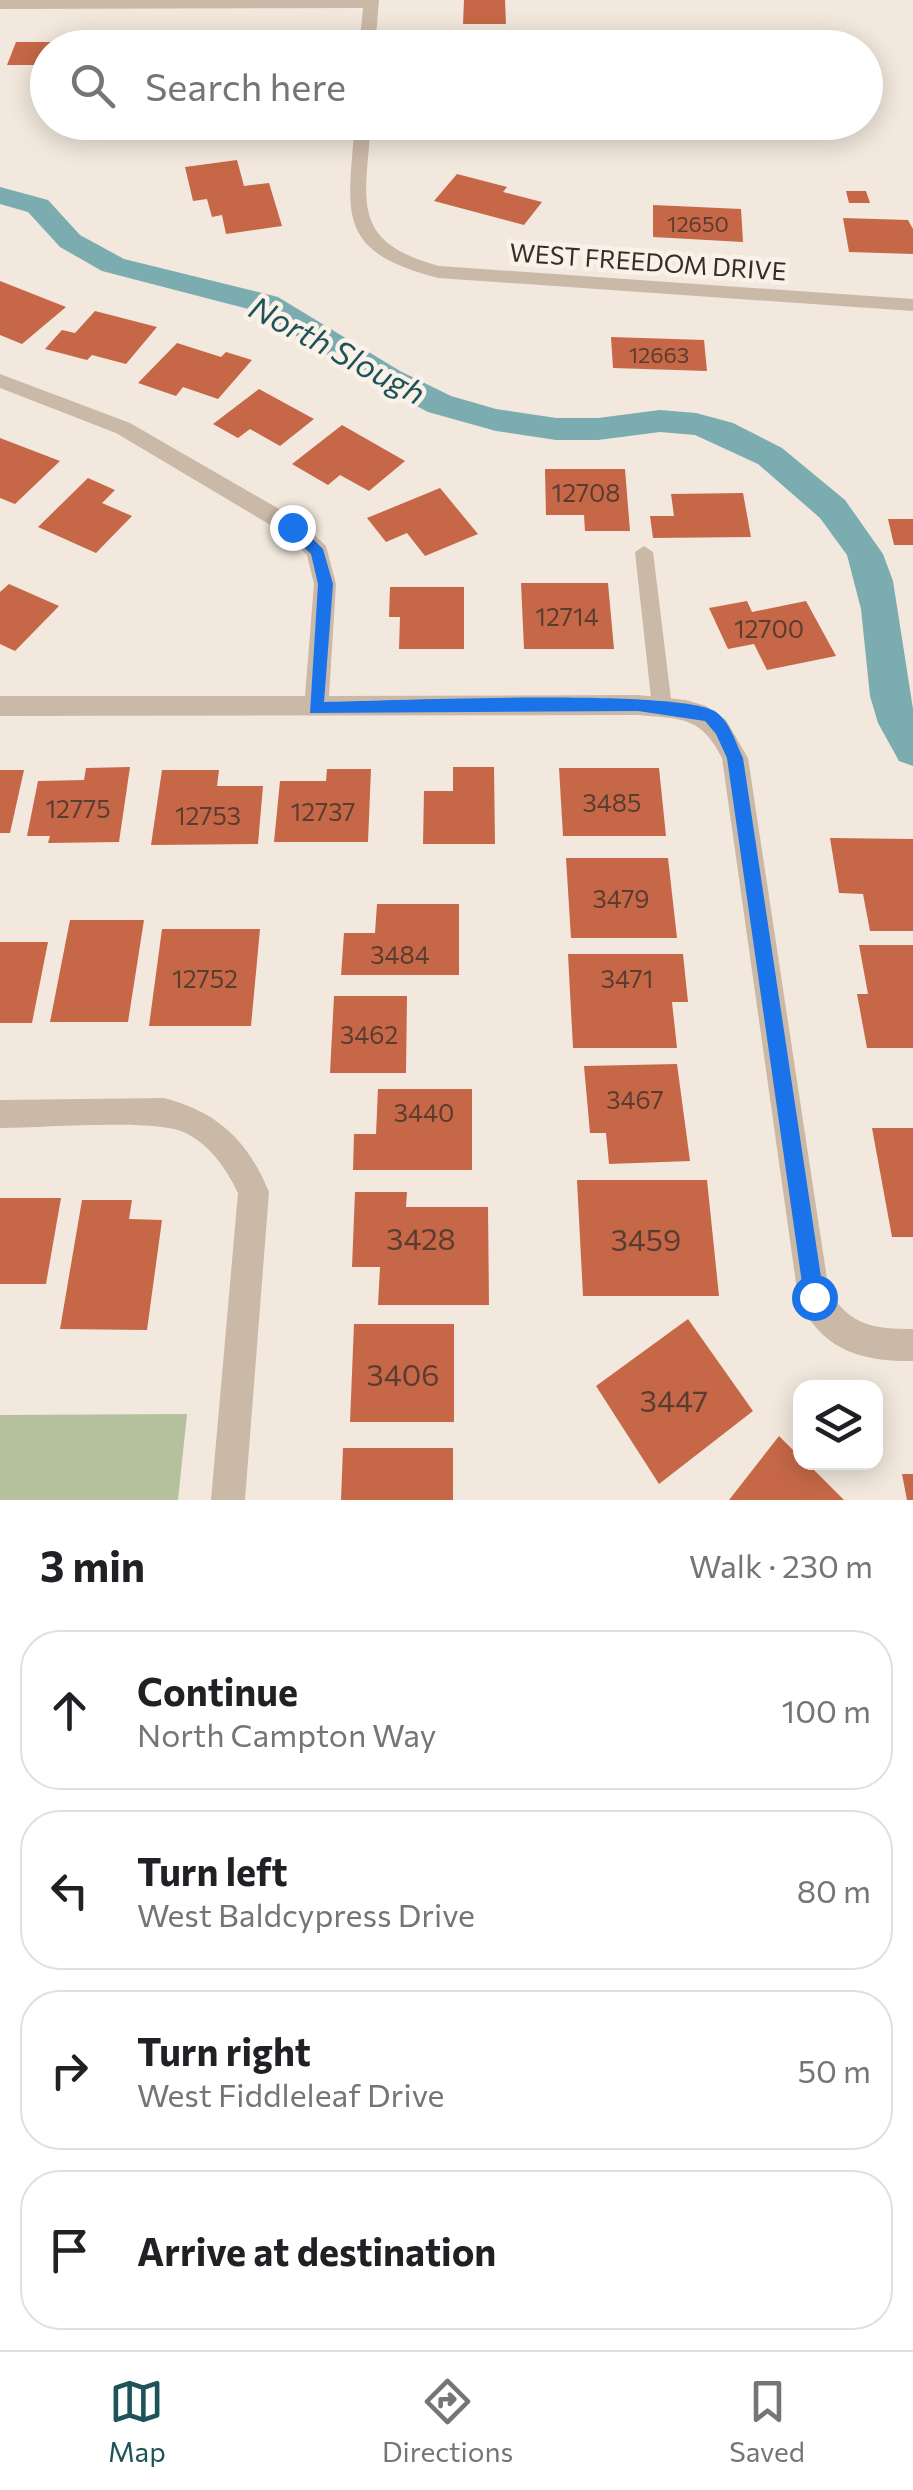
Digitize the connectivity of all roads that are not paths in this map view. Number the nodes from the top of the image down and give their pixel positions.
1 (370, 2) edge
2 (0, 4) edge
3 (369, 30) edge
4 (362, 140) edge
5 (913, 305) edge
6 (0, 382) edge
7 (644, 552) dead end
8 (0, 706) edge
9 (316, 708) junction
10 (662, 708) junction
11 (0, 1114) edge
12 (913, 1345) edge
13 (228, 1500) edge

1 - 2 street
1 - 3 street
4 - 5 street, WEST FREEDOM DRIVE
6 - 9 street
7 - 10 lane
8 - 9 street
9 - 10 street
10 - 12 street
11 - 13 street

